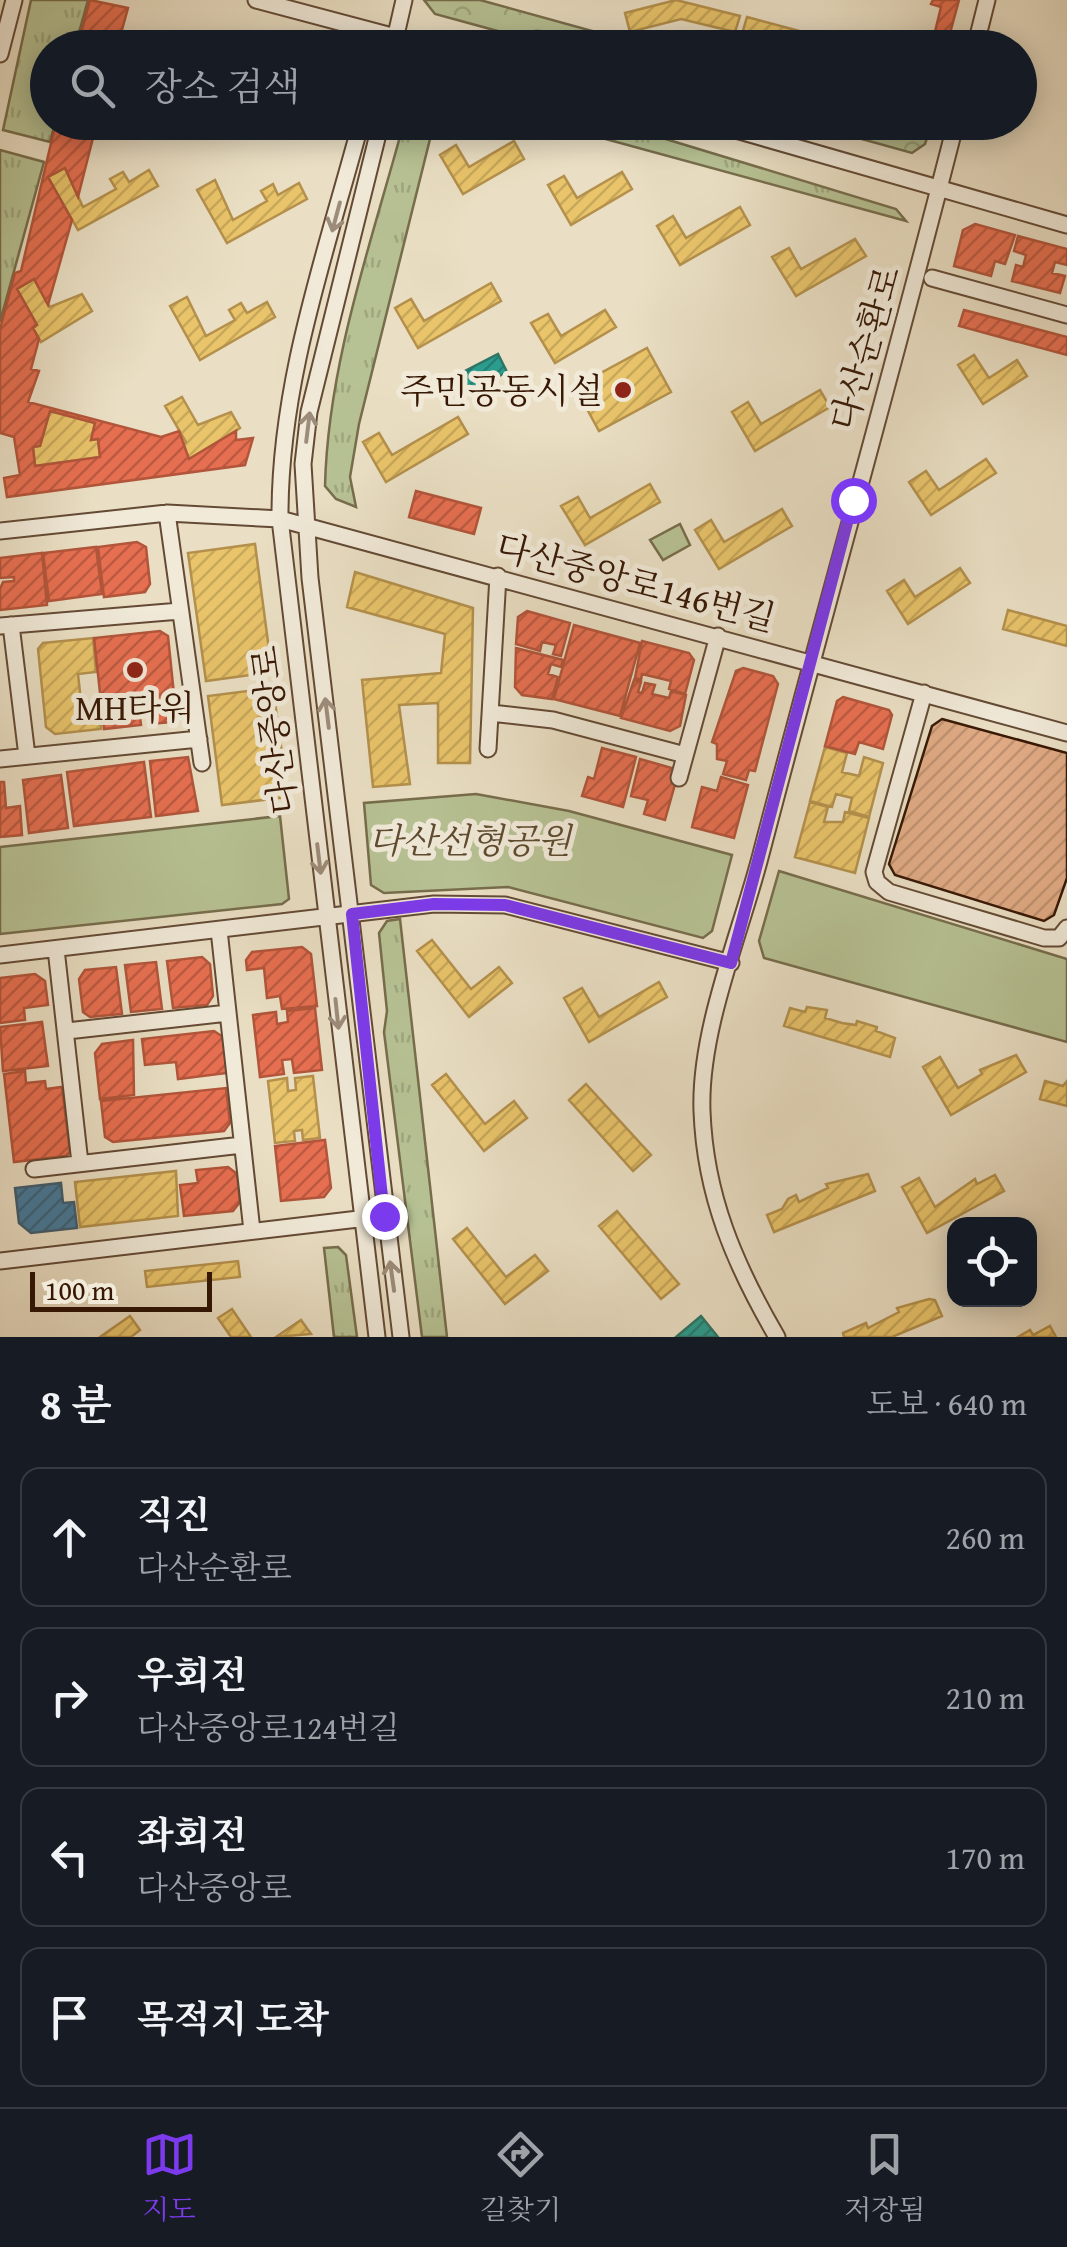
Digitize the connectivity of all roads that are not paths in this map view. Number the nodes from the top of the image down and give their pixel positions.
1 (14, 0) edge
2 (256, 0) edge
3 (404, 0) edge
4 (988, 0) edge
5 (349, 30) edge
6 (396, 30) edge
7 (980, 30) edge
8 (0, 54) edge
9 (356, 140) edge
10 (377, 140) edge
11 (769, 140) edge
12 (952, 140) edge
13 (940, 190) junction
14 (1067, 226) edge
15 (922, 257) junction
16 (932, 278) junction
17 (912, 291) junction
18 (1067, 315) edge
19 (166, 513) junction
20 (280, 519) junction
21 (304, 524) junction
22 (0, 530) edge
23 (498, 576) junction
24 (180, 611) junction
25 (6, 626) edge
26 (718, 636) junction
27 (810, 661) junction
28 (924, 693) junction
29 (491, 713) junction
30 (1067, 733) edge
31 (199, 739) junction
32 (488, 749) dead end
33 (685, 755) junction
34 (26, 756) junction
35 (0, 759) edge
36 (202, 763) dead end
37 (679, 778) dead end
38 (352, 914) junction
39 (326, 918) junction
40 (1067, 928) edge
41 (219, 930) junction
42 (56, 949) junction
43 (0, 955) edge
44 (731, 963) junction
45 (228, 1014) junction
46 (67, 1030) junction
47 (242, 1145) junction
48 (80, 1163) junction
49 (34, 1169) dead end
50 (384, 1216) junction
51 (360, 1218) junction
52 (252, 1231) junction
53 (0, 1261) edge
54 (376, 1337) edge
55 (401, 1337) edge
56 (778, 1337) edge

1 - 8 street
2 - 5 street
3 - 6 street
4 - 7 street
9 -> 20 street, 다산중앙로
21 -> 10 street, 다산중앙로
11 - 13 street
12 - 13 street, 다산순환로
13 - 14 street
13 - 15 street, 다산순환로
15 - 16 street
15 - 17 street, 다산순환로
16 - 17 street
16 - 18 street
17 - 27 street, 다산순환로
19 - 20 street, 다산중앙로146번길
19 - 22 street, 다산중앙로146번길
19 - 24 street
20 - 21 street, 다산중앙로146번길
20 -> 39 street, 다산중앙로
21 - 23 street, 다산중앙로146번길
38 -> 21 street, 다산중앙로
23 - 26 street, 다산중앙로146번길
23 - 29 street
24 - 25 street
24 - 31 street
25 - 34 street
26 - 27 street, 다산중앙로146번길
26 - 33 street
27 - 28 street, 다산중앙로146번길
27 - 44 street, 다산순환로
28 - 30 street, 다산중앙로146번길
28 - 40 street
29 - 32 street
29 - 33 street
31 - 34 street
31 - 36 street
33 - 37 street
34 - 35 street
38 - 39 street
38 - 44 street
38 - 50 street, 다산중앙로
39 - 41 street
39 -> 51 street, 다산중앙로
41 - 42 street
41 - 45 street
42 - 43 street
42 - 46 street
44 - 56 street, 다산순환로
45 - 46 street
45 - 47 street
46 - 48 street
47 - 48 street
47 - 52 street
48 - 49 street
50 - 51 street
55 -> 50 street, 다산중앙로
51 - 52 street
51 - 54 street, 다산중앙로
52 - 53 street

